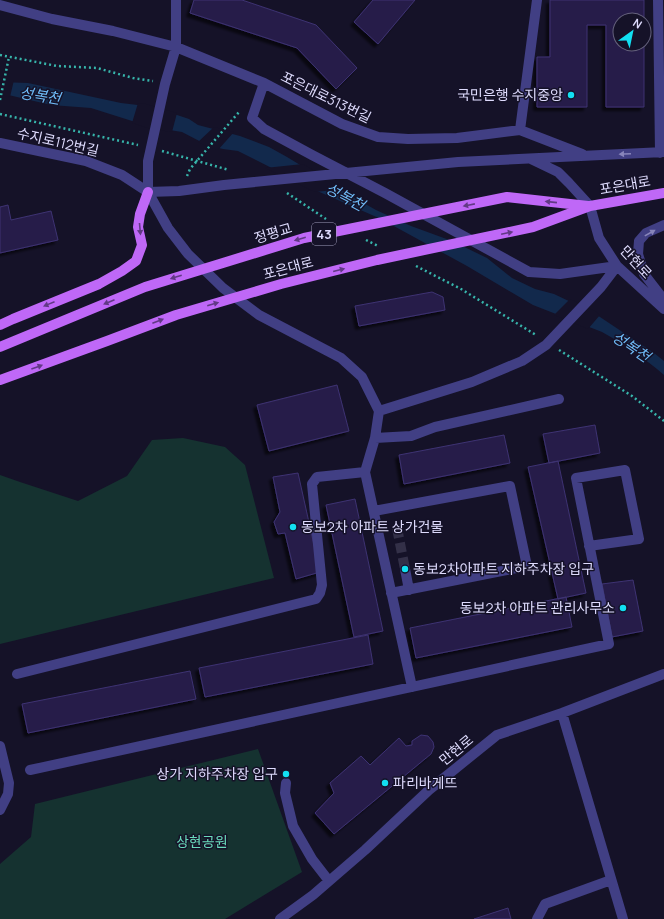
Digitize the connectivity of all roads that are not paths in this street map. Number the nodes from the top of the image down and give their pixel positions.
1 (176, 0) edge
2 (537, 0) edge
3 (658, 0) edge
4 (0, 5) edge
5 (176, 47) junction
6 (264, 83) junction
7 (520, 130) junction
8 (0, 143) edge
9 (662, 152) edge
10 (587, 156) junction
11 (529, 159) junction
12 (148, 192) junction
13 (664, 193) edge
14 (507, 197) joint
15 (590, 206) junction
16 (664, 225) edge
17 (617, 266) junction
18 (664, 300) edge
19 (664, 309) edge
20 (0, 325) edge
21 (0, 347) edge
22 (0, 380) edge
23 (560, 399) dead end
24 (379, 411) junction
25 (375, 438) junction
26 (365, 472) junction
27 (374, 511) junction
28 (589, 546) junction
29 (405, 569) tunnel mouth
30 (409, 590) junction
31 (391, 593) junction
32 (17, 674) dead end
33 (664, 674) edge
34 (412, 687) junction
35 (562, 713) junction
36 (0, 746) edge
37 (30, 770) dead end
38 (286, 783) dead end
39 (0, 810) edge
40 (611, 880) junction
41 (329, 881) junction
42 (280, 919) edge
43 (537, 919) edge
44 (623, 919) edge

1 - 5 street
2 - 7 street
3 - 9 street
4 - 5 street, 포은대로313번길
5 - 6 street, 포은대로313번길
5 - 12 street
6 - 7 street, 포은대로313번길
6 - 17 street
7 - 10 street
8 - 12 street, 수지로112번길
9 -> 10 street
10 - 11 street
11 - 12 street
11 - 15 street
12 -> 20 main road
12 - 24 street
13 - 15 main road, 포은대로 / 43
15 -> 14 main road, 포은대로 / 43
14 -> 21 main road, 정평교 / 43
15 - 17 street, 만현로
22 -> 15 main road, 포은대로 / 43
18 -> 16 street
17 - 19 street, 만현로
17 - 24 street
23 - 25 street
24 - 25 street
25 - 26 street
26 - 27 street
26 - 32 street
27 - 30 street
27 - 31 street
28 - 28 street
28 - 34 street
29 - 30 street
30 - 31 street
31 - 34 street
33 - 35 street, 만현로
34 - 37 street
35 - 40 street
35 - 41 street, 만현로
36 - 39 street
38 - 41 street
40 - 43 street
40 - 44 street
41 - 42 street, 만현로

